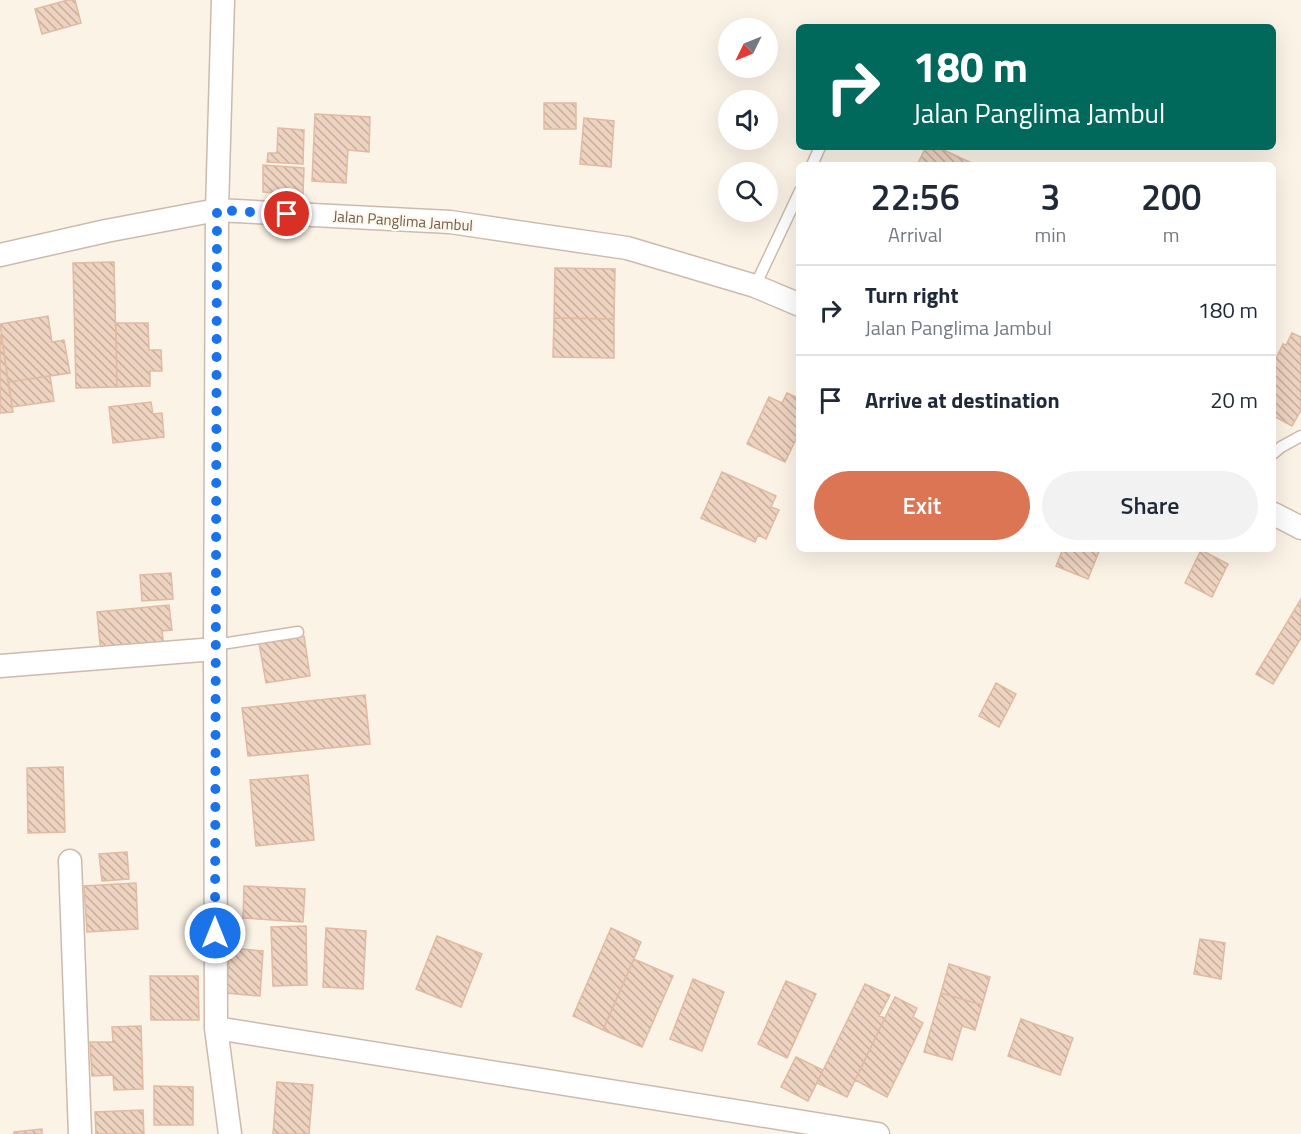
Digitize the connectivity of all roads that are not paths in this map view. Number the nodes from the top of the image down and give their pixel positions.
1 (223, 0) edge
2 (796, 199) edge
3 (217, 210) junction
4 (0, 255) edge
5 (755, 286) junction
6 (796, 303) edge
7 (1301, 436) edge
8 (1276, 451) edge
9 (1276, 515) edge
10 (1301, 528) edge
11 (298, 632) dead end
12 (215, 647) junction
13 (0, 666) edge
14 (70, 861) dead end
15 (216, 1028) junction
16 (80, 1134) edge
17 (230, 1134) edge
18 (878, 1134) edge

1 - 3 street
2 - 5 lane
3 - 4 street, Jalan Panglima Jambul
3 - 5 street, Jalan Panglima Jambul
3 - 12 street
5 - 6 street, Jalan Panglima Jambul
7 - 8 lane
9 - 10 street
11 - 12 lane
12 - 13 street
12 - 15 street
14 - 16 street
15 - 17 street
15 - 18 street

